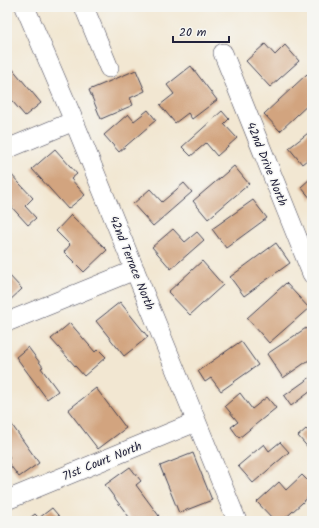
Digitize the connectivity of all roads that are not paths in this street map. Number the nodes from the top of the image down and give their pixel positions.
1 (25, 7) edge
2 (84, 7) edge
3 (223, 54) dead end
4 (109, 68) dead end
5 (74, 121) junction
6 (7, 149) edge
7 (135, 270) junction
8 (312, 274) edge
9 (7, 322) edge
10 (196, 422) junction
11 (7, 500) edge
12 (237, 521) edge

1 - 5 street, 42nd Terrace North
2 - 4 street
3 - 8 street, 42nd Drive North
5 - 6 street
5 - 7 street, 42nd Terrace North
7 - 9 street
7 - 10 street, 42nd Terrace North
10 - 11 street, 71st Court North
10 - 12 street, 42nd Terrace North

